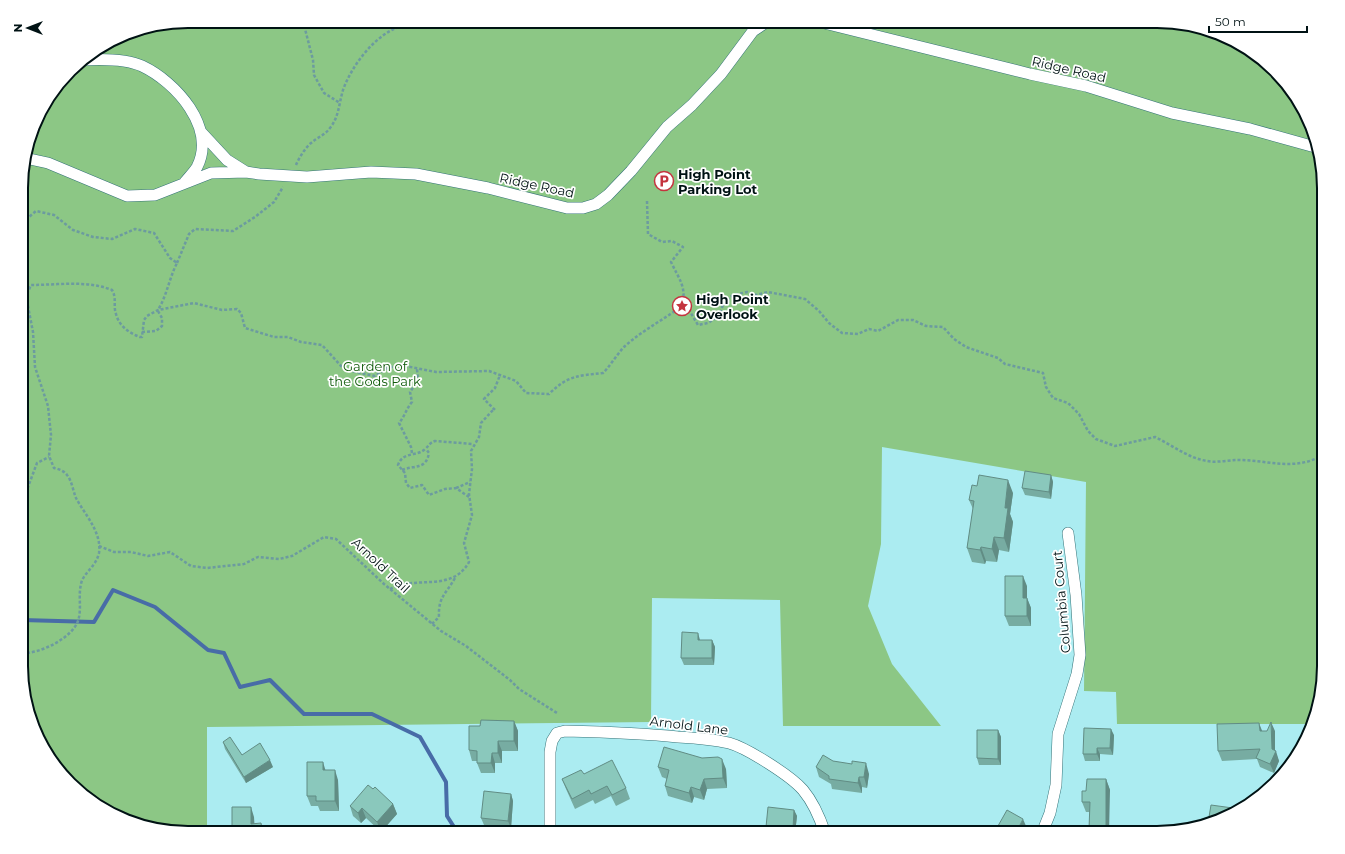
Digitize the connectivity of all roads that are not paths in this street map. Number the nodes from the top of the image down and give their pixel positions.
1 (758, 28) edge
2 (844, 28) edge
3 (93, 59) edge
4 (201, 132) junction
5 (1312, 146) edge
6 (30, 159) edge
7 (246, 172) junction
8 (185, 182) junction
9 (1068, 532) dead end
10 (550, 826) edge
11 (823, 826) edge
12 (1045, 826) edge

1 - 7 street, Ridge Road
2 - 5 street, Ridge Road
3 - 4 street
4 - 7 street, Ridge Road
4 - 8 street
6 - 8 street, Ridge Road
7 - 8 street, Ridge Road
9 - 12 street, Columbia Court
10 - 11 street, Arnold Lane

